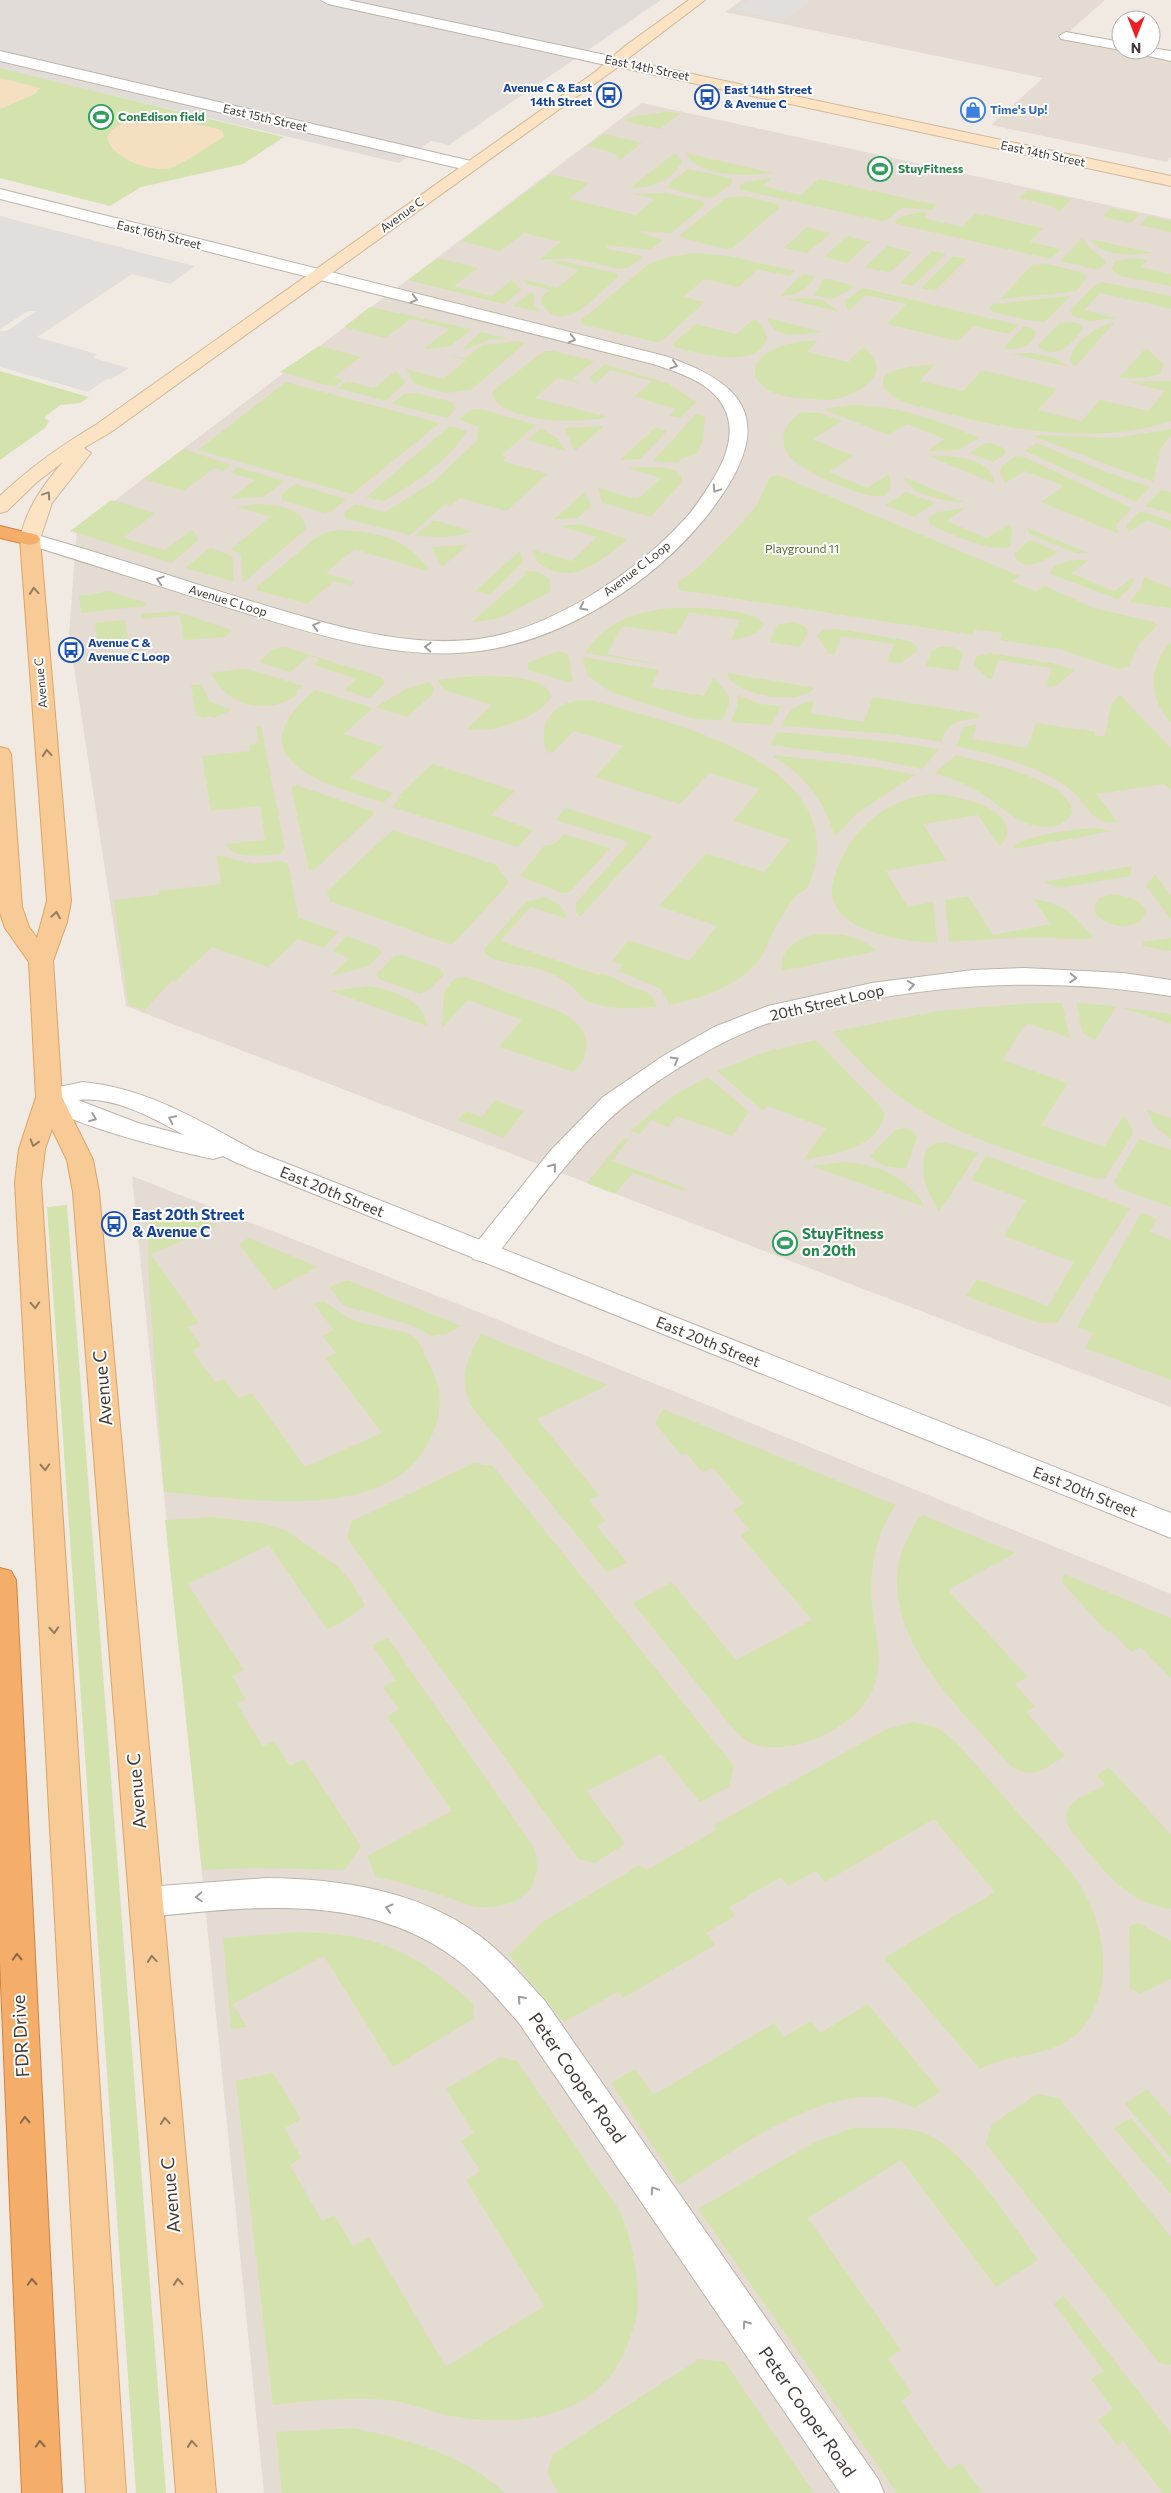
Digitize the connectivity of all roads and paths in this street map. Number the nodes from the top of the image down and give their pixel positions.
1 (328, 0) edge
2 (698, 0) edge
3 (1066, 36) dead end
4 (1111, 44) edge
5 (0, 56) edge
6 (615, 62) junction
7 (471, 166) junction
8 (1171, 181) edge
9 (0, 194) edge
10 (318, 275) junction
11 (104, 428) junction
12 (0, 507) edge
13 (0, 532) edge
14 (30, 539) junction
15 (0, 754) edge
16 (41, 961) junction
17 (1171, 988) edge
18 (49, 1097) junction
19 (483, 1252) junction
20 (1171, 1526) edge
21 (0, 1580) edge
22 (147, 1902) junction
23 (42, 2493) edge
24 (106, 2493) edge
25 (196, 2493) edge
26 (864, 2493) edge

1 - 6 street, East 14th Street
2 - 6 main road, Avenue C
3 - 4 street
5 - 7 street, East 15th Street
6 - 7 main road, Avenue C
6 - 8 main road, East 14th Street
7 - 10 main road, Avenue C
9 - 10 street, East 16th Street
10 - 11 main road, Avenue C
10 -> 14 street, Avenue C Loop
11 - 12 main road, Avenue C
14 -> 11 main road, Avenue C
13 - 14 highway
16 -> 14 main road, Avenue C
15 - 16 main road
16 - 18 main road, Avenue C
19 -> 17 street, 20th Street Loop
18 - 19 street, East 20th Street
18 - 22 main road, Avenue C
18 -> 24 main road, Avenue C
19 - 20 street, East 20th Street
23 -> 21 highway, FDR Drive
25 -> 22 main road, Avenue C
26 -> 22 street, Peter Cooper Road

